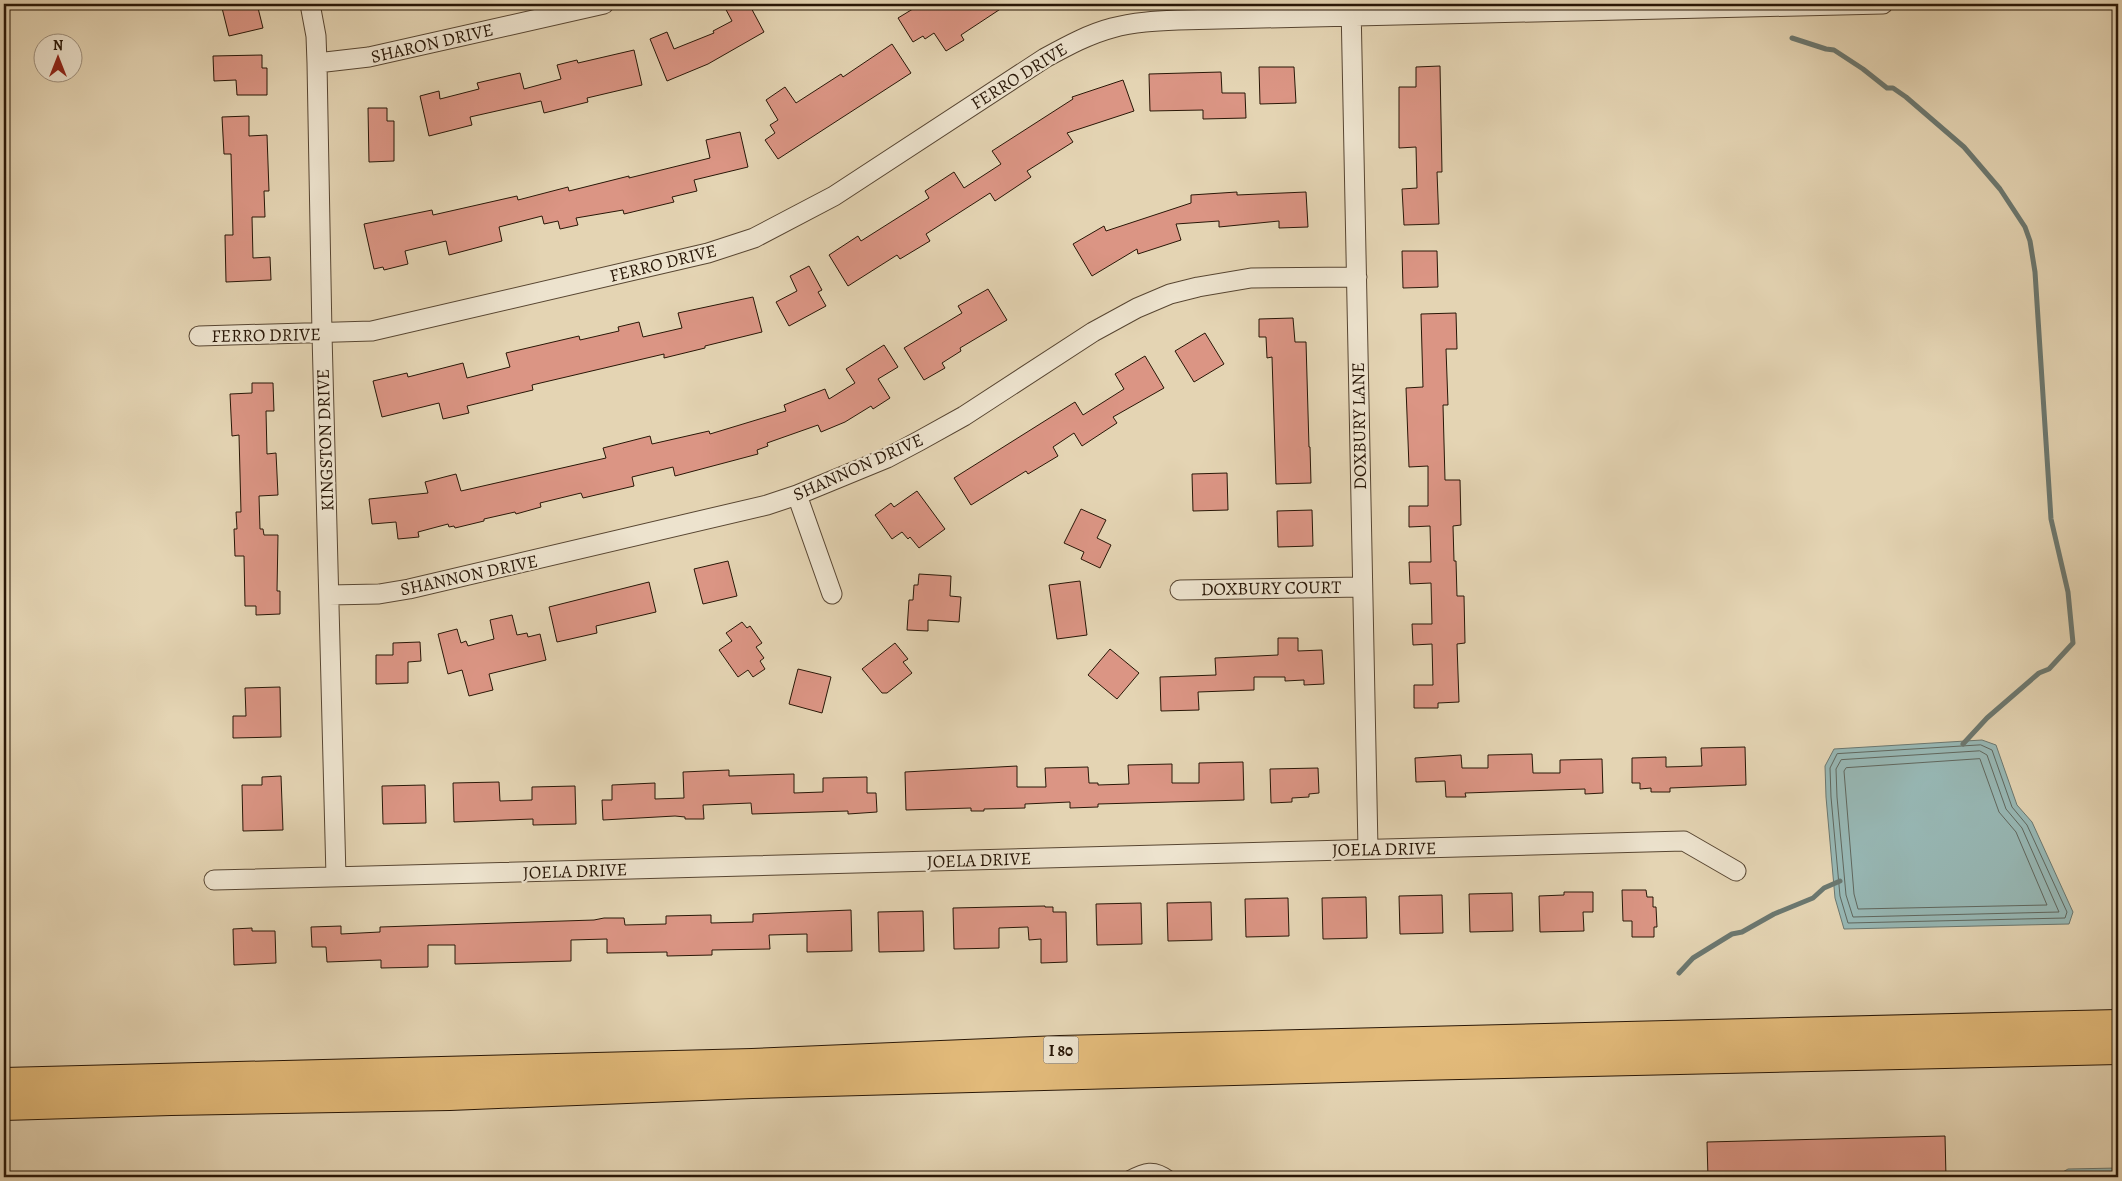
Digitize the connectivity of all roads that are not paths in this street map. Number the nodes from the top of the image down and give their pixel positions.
1 (310, 4) edge
2 (604, 4) edge
3 (1881, 4) edge
4 (1351, 10) edge
5 (317, 62) junction
6 (1357, 277) junction
7 (322, 334) junction
8 (199, 336) dead end
9 (797, 494) junction
10 (1362, 587) junction
11 (1180, 590) dead end
12 (832, 594) dead end
13 (329, 595) junction
14 (1368, 849) junction
15 (1736, 871) dead end
16 (336, 877) junction
17 (214, 880) dead end
18 (2118, 1024) edge
19 (2118, 1050) edge
20 (4, 1082) edge
21 (4, 1106) edge
22 (1127, 1177) edge
23 (1171, 1177) edge

1 - 5 street, KINGSTON DRIVE
2 - 5 street, SHARON DRIVE
3 - 4 street, FERRO DRIVE
4 - 6 street, DOXBURY LANE
4 - 7 street, FERRO DRIVE
5 - 7 street, KINGSTON DRIVE
6 - 9 street, SHANNON DRIVE
6 - 10 street, DOXBURY LANE
7 - 8 street, FERRO DRIVE
7 - 13 street, KINGSTON DRIVE
9 - 12 street
9 - 13 street, SHANNON DRIVE
10 - 11 street, DOXBURY COURT
10 - 14 street, DOXBURY LANE
13 - 16 street, KINGSTON DRIVE
14 - 15 street, JOELA DRIVE
14 - 16 street, JOELA DRIVE
16 - 17 street, JOELA DRIVE
18 - 20 highway, I 80
19 - 21 highway, I 80
22 - 23 lane

